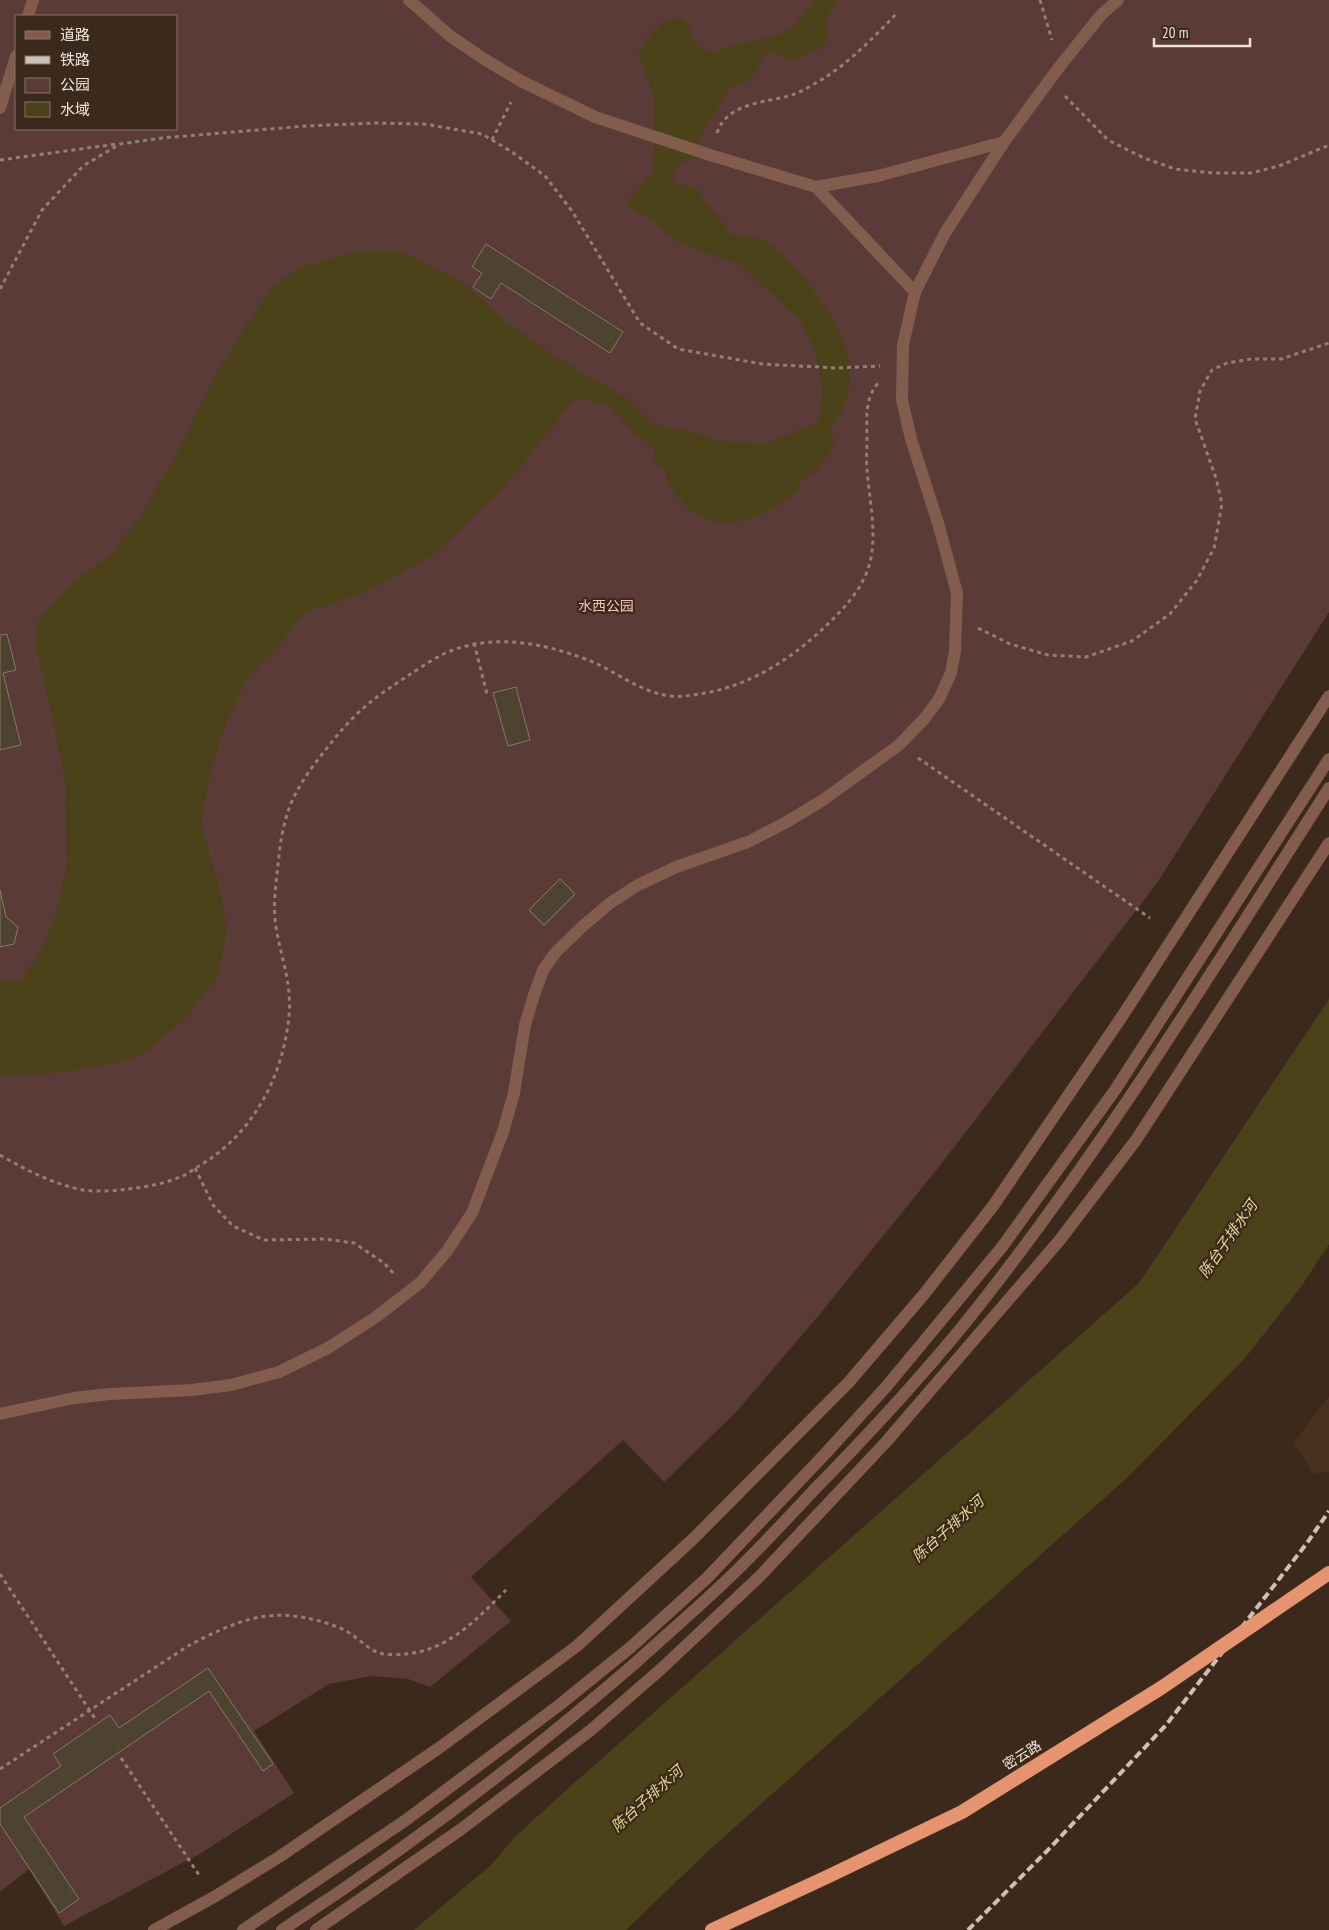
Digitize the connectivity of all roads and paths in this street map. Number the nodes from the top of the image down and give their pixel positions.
1 (33, 0) edge
2 (409, 0) edge
3 (1040, 0) edge
4 (1118, 0) edge
5 (898, 12) dead end
6 (28, 15) edge
7 (15, 59) edge
8 (1060, 66) junction
9 (1050, 79) junction
10 (521, 81) junction
11 (0, 108) edge
12 (492, 140) junction
13 (1004, 142) junction
14 (120, 144) junction
15 (1329, 146) edge
16 (710, 155) junction
17 (0, 160) edge
18 (816, 187) junction
19 (0, 289) edge
20 (915, 292) junction
21 (1329, 343) edge
22 (902, 365) junction
23 (957, 618) junction
24 (474, 644) junction
25 (487, 694) dead end
26 (1329, 696) edge
27 (899, 745) junction
28 (1329, 759) edge
29 (1329, 788) edge
30 (1329, 843) edge
31 (1150, 918) dead end
32 (0, 1155) edge
33 (195, 1168) junction
34 (410, 1290) junction
35 (0, 1414) edge
36 (1329, 1573) edge
37 (0, 1574) edge
38 (506, 1590) dead end
39 (90, 1711) junction
40 (96, 1720) dead end
41 (121, 1758) dead end
42 (0, 1769) edge
43 (214, 1897) junction
44 (154, 1930) edge
45 (243, 1930) edge
46 (282, 1930) edge
47 (316, 1930) edge
48 (712, 1930) edge

1 - 6 street
2 - 10 street
3 - 8 path
4 - 8 street
5 - 16 path
7 - 11 street
8 - 9 street
9 - 13 street
9 - 15 path
10 - 12 path
10 - 16 street
12 - 14 path
12 - 22 path
13 - 18 street
13 - 20 street
14 - 17 path
14 - 19 path
16 - 18 street
18 - 20 street
20 - 22 street
21 - 23 path
22 - 23 street
22 - 24 path
23 - 27 street
24 - 25 path
24 - 33 path
26 - 43 street
27 - 31 path
27 - 34 street
28 - 45 street
29 - 46 street
30 - 47 street
32 - 33 path
33 - 34 path
34 - 35 street
36 - 48 highway, 密云路, bridge
37 - 39 path
38 - 39 path
39 - 40 path
39 - 42 path
41 - 43 path
43 - 44 street

